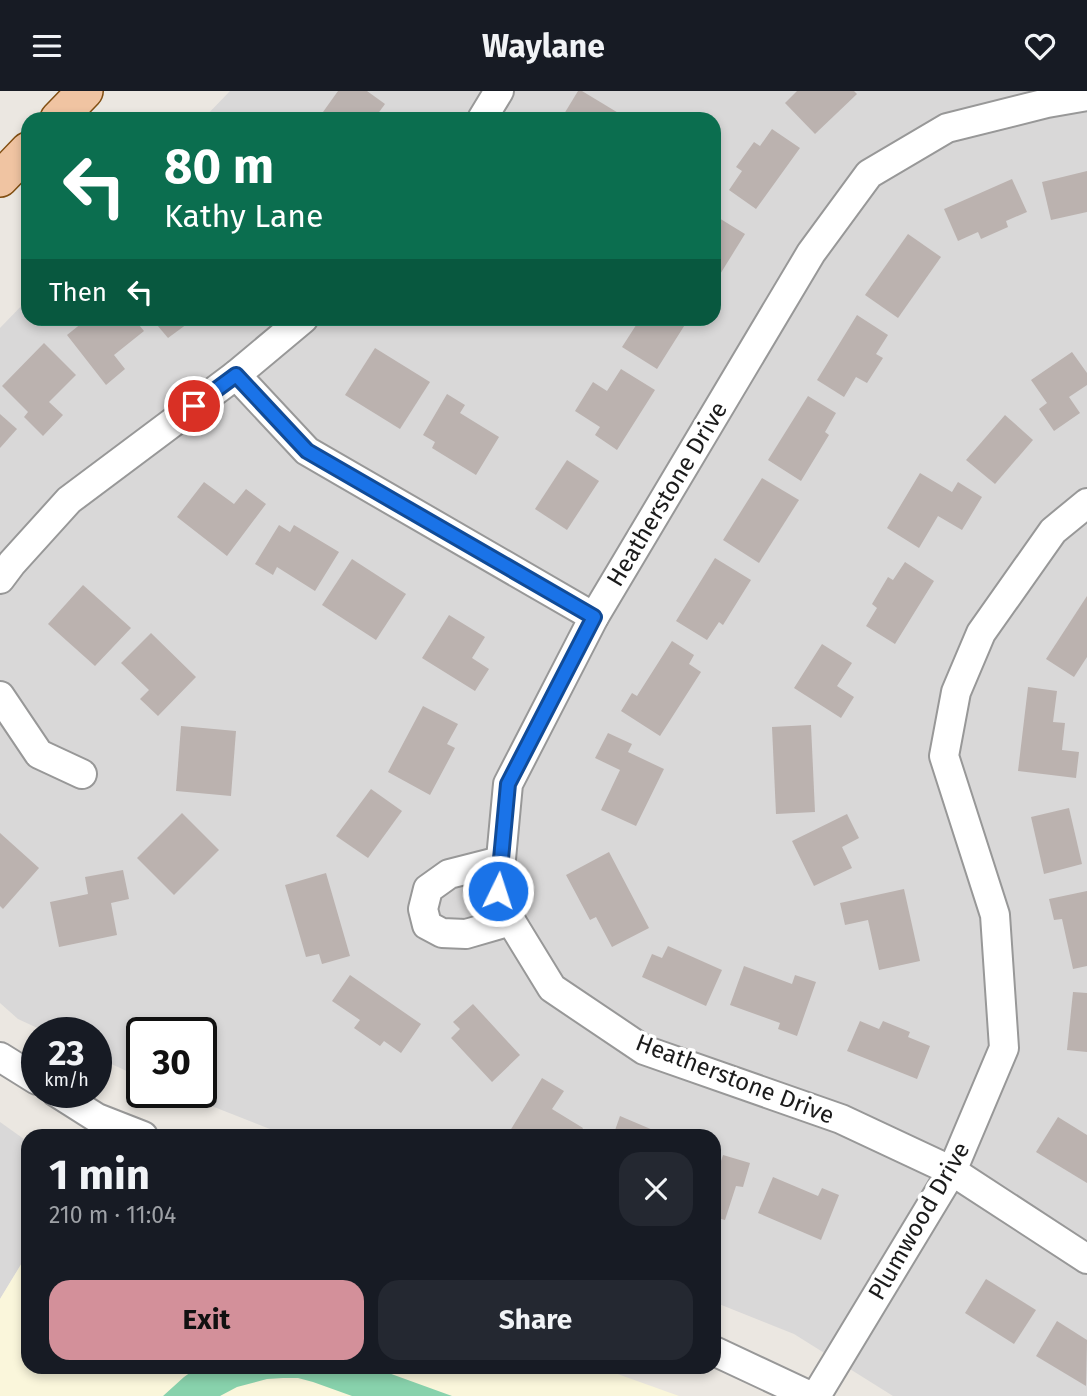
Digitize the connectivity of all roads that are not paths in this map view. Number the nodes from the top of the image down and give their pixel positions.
1 (85, 91) edge
2 (499, 91) edge
3 (1087, 96) edge
4 (1046, 97) edge
5 (65, 112) edge
6 (486, 112) edge
7 (21, 157) edge
8 (0, 179) edge
9 (295, 326) edge
10 (236, 375) junction
11 (1087, 503) edge
12 (0, 579) edge
13 (594, 617) junction
14 (0, 696) edge
15 (82, 774) dead end
16 (499, 861) junction
17 (511, 921) junction
18 (0, 1057) edge
19 (21, 1070) edge
20 (81, 1108) edge
21 (125, 1129) edge
22 (952, 1171) junction
23 (1087, 1259) edge
24 (721, 1354) edge
25 (810, 1396) edge
26 (816, 1396) edge

1 - 5 main road
2 - 6 street
3 - 4 street, Heatherstone Drive
4 - 13 street, Heatherstone Drive
7 - 8 main road
9 - 10 street
10 - 12 street
10 - 13 street
11 - 22 street, Plumwood Drive
13 - 16 street, Heatherstone Drive
14 - 15 street
16 - 17 street, Heatherstone Drive
16 - 17 street
17 - 22 street, Heatherstone Drive
18 - 19 street
20 - 21 street
22 - 23 street, Heatherstone Drive
22 - 26 street, Plumwood Drive
24 - 25 street

